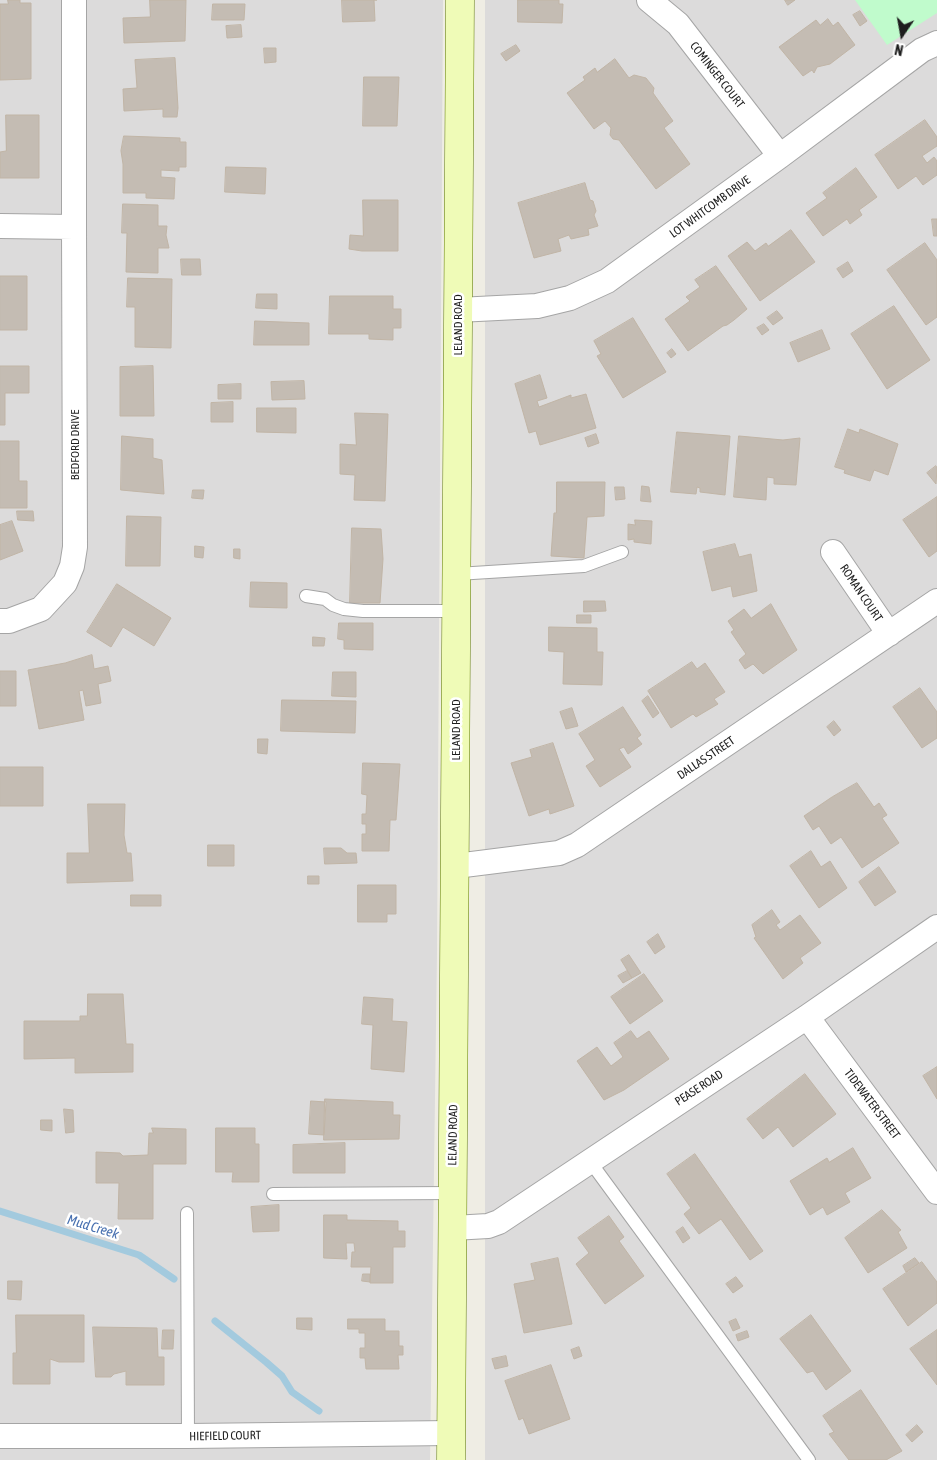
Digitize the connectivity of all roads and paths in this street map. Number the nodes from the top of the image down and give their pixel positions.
1 (74, 0) edge
2 (460, 0) edge
3 (649, 0) edge
4 (937, 43) edge
5 (780, 156) junction
6 (0, 226) edge
7 (74, 227) junction
8 (458, 310) junction
9 (622, 552) dead end
10 (833, 552) dead end
11 (457, 574) junction
12 (306, 596) dead end
13 (937, 601) edge
14 (457, 611) junction
15 (0, 621) edge
16 (889, 634) junction
17 (456, 866) junction
18 (937, 926) edge
19 (807, 1017) junction
20 (589, 1160) junction
21 (937, 1192) edge
22 (453, 1193) junction
23 (274, 1194) dead end
24 (187, 1212) dead end
25 (453, 1228) junction
26 (451, 1433) junction
27 (0, 1436) edge
28 (188, 1436) junction
29 (451, 1460) edge
30 (809, 1460) edge

1 - 7 street, BEDFORD DRIVE
2 - 8 main road, LELAND ROAD
3 - 5 street, COMINGER COURT
4 - 5 street, LOT WHITCOMB DRIVE
5 - 8 street, LOT WHITCOMB DRIVE
6 - 7 street
7 - 15 street, BEDFORD DRIVE
8 - 11 main road, LELAND ROAD
9 - 11 lane
10 - 16 street, ROMAN COURT
11 - 14 main road, LELAND ROAD
12 - 14 lane
13 - 16 street, DALLAS STREET
14 - 17 main road, LELAND ROAD
16 - 17 street, DALLAS STREET
17 - 22 main road, LELAND ROAD
18 - 19 street, PEASE ROAD
19 - 20 street, PEASE ROAD
19 - 21 street, TIDEWATER STREET
20 - 25 street, PEASE ROAD
20 - 30 lane
22 - 23 lane
22 - 25 main road, LELAND ROAD
24 - 28 lane
25 - 26 main road, LELAND ROAD
26 - 28 street, HIEFIELD COURT
26 - 29 main road, LELAND ROAD
27 - 28 street, HIEFIELD COURT

